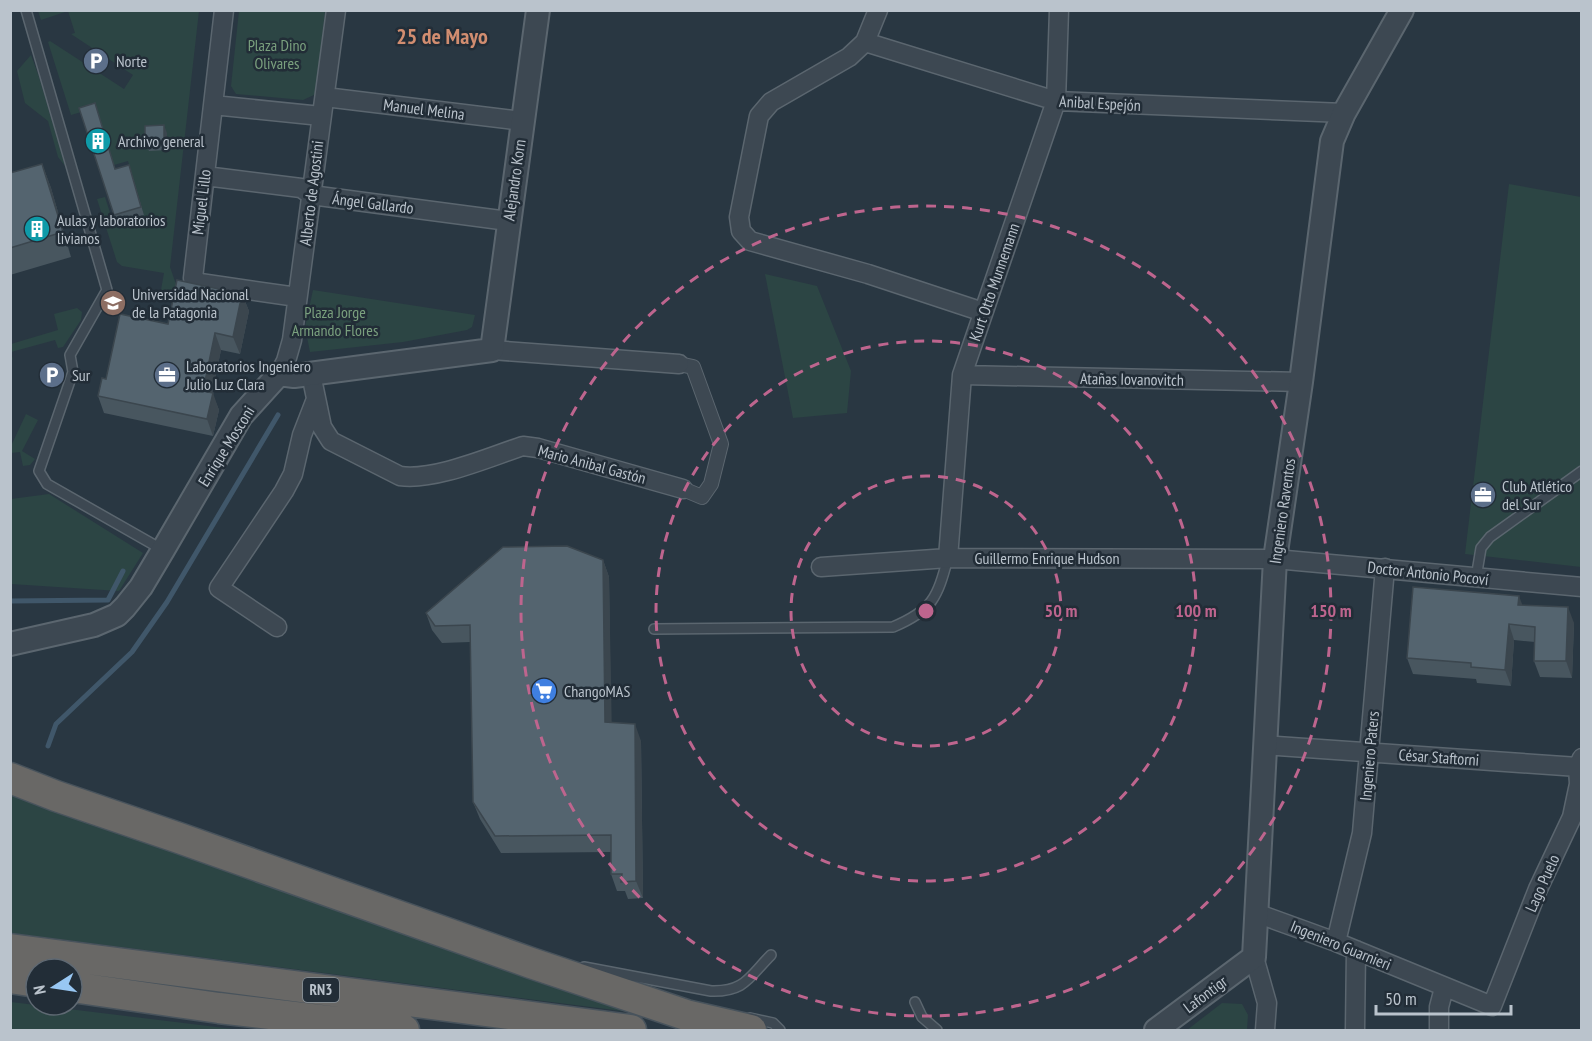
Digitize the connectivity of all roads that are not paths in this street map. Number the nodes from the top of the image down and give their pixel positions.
1 (26, 10) edge
2 (224, 10) edge
3 (336, 10) edge
4 (538, 10) edge
5 (878, 10) edge
6 (1059, 10) edge
7 (1402, 10) edge
8 (865, 42) junction
9 (325, 97) junction
10 (1056, 101) junction
11 (213, 105) junction
12 (1344, 113) junction
13 (321, 116) junction
14 (522, 121) junction
15 (205, 176) junction
16 (311, 195) junction
17 (508, 221) junction
18 (297, 297) junction
19 (983, 312) junction
20 (492, 351) junction
21 (679, 364) joint
22 (279, 374) junction
23 (311, 374) junction
24 (962, 375) junction
25 (1301, 382) junction
26 (316, 399) junction
27 (1581, 471) edge
28 (683, 489) joint
29 (163, 550) junction
30 (948, 558) junction
31 (1275, 559) junction
32 (820, 567) dead end
33 (1385, 568) junction
34 (1476, 578) junction
35 (1581, 587) edge
36 (277, 627) dead end
37 (654, 629) dead end
38 (10, 644) edge
39 (1264, 745) junction
40 (1370, 752) junction
41 (1580, 763) edge
42 (10, 778) edge
43 (1256, 913) junction
44 (1336, 942) junction
45 (485, 947) junction
46 (10, 949) edge
47 (1356, 950) junction
48 (771, 955) dead end
49 (1254, 957) junction
50 (564, 963) dead end
51 (575, 965) dead end
52 (1444, 988) junction
53 (84, 989) edge
54 (915, 1002) dead end
55 (1492, 1006) joint
56 (219, 1008) junction
57 (747, 1023) edge
58 (308, 1030) edge
59 (404, 1030) edge
60 (631, 1030) edge
61 (780, 1030) edge
62 (937, 1030) edge
63 (1156, 1030) edge
64 (1265, 1030) edge
65 (1355, 1030) edge
66 (1439, 1030) edge

1 - 29 lane
2 - 11 street, Miguel Lillo
3 - 9 street, Alberto de Agostini
4 - 14 street, Alejandro Korn
5 - 8 street
6 - 10 street, Kurt Otto Munnemann
7 - 12 street, Ingeniero Raventos
8 - 10 street, Anibal Espejón
8 - 19 street
9 - 13 street, Alberto de Agostini
9 - 14 street, Manuel Melina
10 - 12 street, Anibal Espejón
10 - 19 street, Kurt Otto Munnemann
11 - 13 street
11 - 15 street, Miguel Lillo
12 - 25 street, Ingeniero Raventos
13 - 16 street, Alberto de Agostini
14 - 17 street, Alejandro Korn
15 - 16 street, Ángel Gallardo
15 - 18 street, Miguel Lillo
16 - 17 street, Ángel Gallardo
16 - 18 street, Alberto de Agostini
17 - 20 street, Alejandro Korn
18 - 22 street, Alberto de Agostini
19 - 24 street, Kurt Otto Munnemann
20 - 21 street
20 - 23 street
21 - 28 street
22 - 23 street
22 - 29 street, Enrique Mosconi
23 - 26 street, Mario Anibal Gastón
24 - 25 street, Atañas Iovanovitch
24 - 30 street, Kurt Otto Munnemann
25 - 31 street, Ingeniero Raventos
26 - 28 street, Mario Anibal Gastón
26 - 36 street
27 - 34 lane
29 - 38 street, Enrique Mosconi
30 - 31 street, Guillermo Enrique Hudson
30 - 32 street, Guillermo Enrique Hudson
30 - 37 lane
31 - 33 street, Doctor Antonio Pocoví
31 - 39 street, Ingeniero Raventos
33 - 34 street, Doctor Antonio Pocoví
33 - 40 street, Ingeniero Paters
34 - 35 street, Doctor Antonio Pocoví
39 - 40 street, César Staftorni
39 - 43 street, Ingeniero Raventos
40 - 41 street, César Staftorni
40 - 44 street, Ingeniero Paters
41 - 55 street, Lago Puelo
42 - 45 highway
43 - 44 street, Ingeniero Guarnieri
43 - 49 street, Ingeniero Raventos
44 - 47 street, Ingeniero Guarnieri
45 - 50 lane
45 - 57 highway
46 - 60 highway, RN3
47 - 52 street, Ingeniero Guarnieri
47 - 65 street
48 - 51 lane
49 - 63 street, Lafontigr
49 - 64 street, Ingeniero Raventos
52 - 55 street, Ingeniero Guarnieri
52 - 66 street
53 - 56 highway, RN3
54 - 62 lane
56 - 58 highway
56 - 59 highway, RN3
57 - 61 lane

